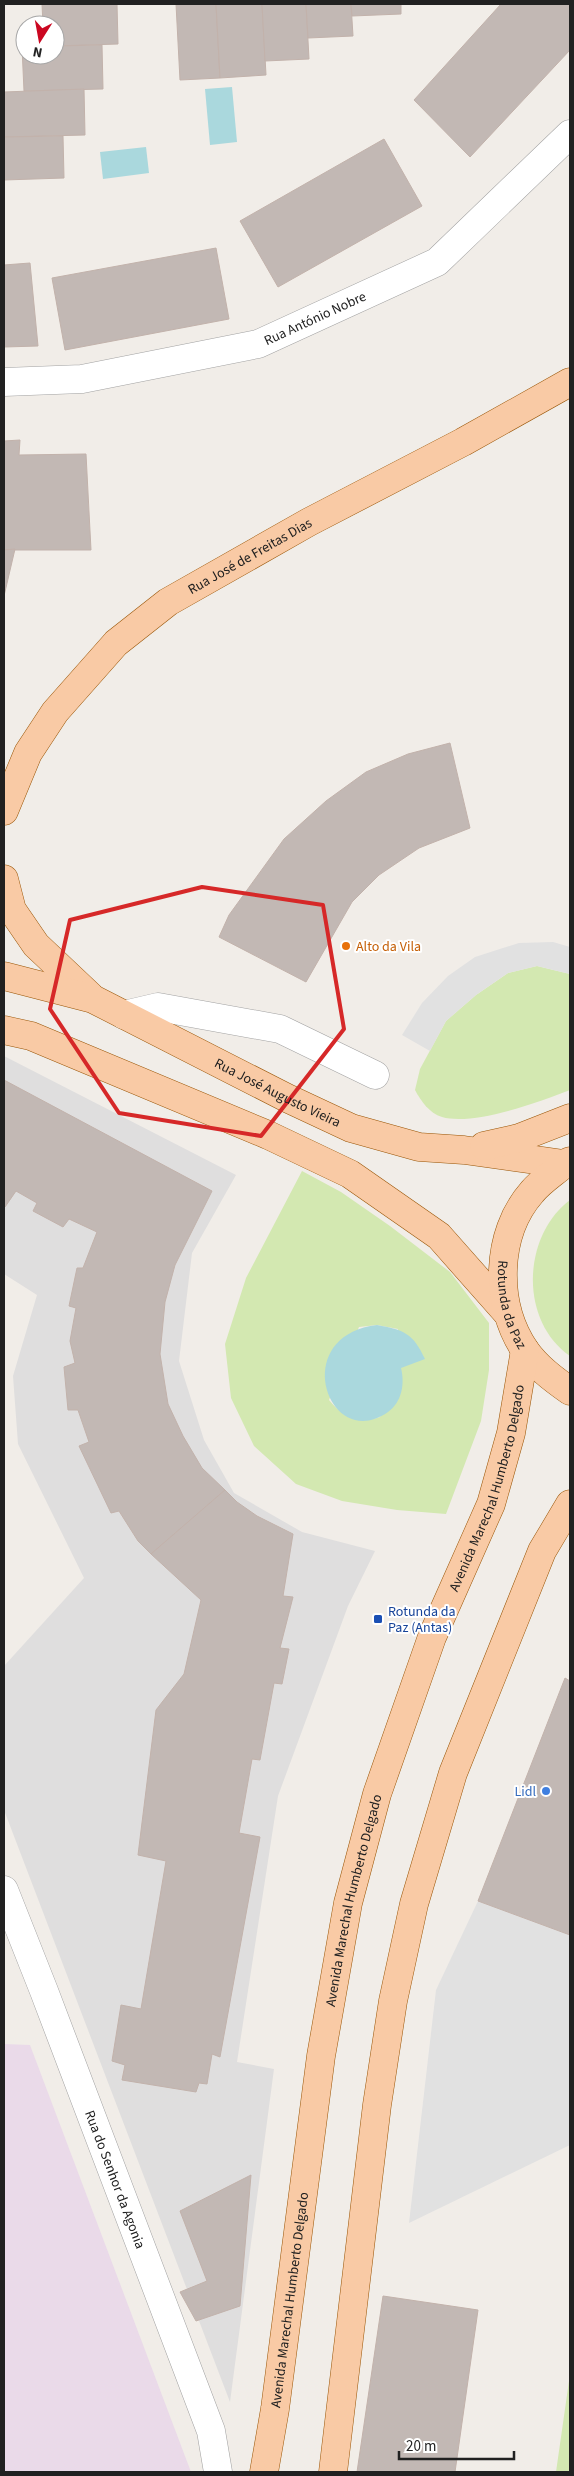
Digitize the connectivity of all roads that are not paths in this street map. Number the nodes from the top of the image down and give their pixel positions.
1 (570, 134) edge
2 (4, 382) edge
3 (570, 382) edge
4 (4, 811) edge
5 (4, 878) edge
6 (4, 976) edge
7 (93, 999) junction
8 (124, 1015) junction
9 (4, 1030) edge
10 (375, 1075) dead end
11 (570, 1118) edge
12 (464, 1150) junction
13 (567, 1163) edge
14 (508, 1313) junction
15 (525, 1350) junction
16 (570, 1390) edge
17 (570, 1504) edge
18 (4, 1890) edge
19 (218, 2472) edge
20 (264, 2472) edge
21 (333, 2472) edge

1 - 2 street, Rua António Nobre
3 - 4 main road, Rua José de Freitas Dias
5 - 7 main road
6 - 7 main road, Rua José Augusto Vieira
7 - 8 main road, Rua José Augusto Vieira
8 - 10 street
8 - 12 main road, Rua José Augusto Vieira
9 - 14 main road
11 - 12 main road
12 - 13 main road, Rua José Augusto Vieira
13 - 14 main road, Rotunda da Paz
14 - 15 main road, Rotunda da Paz
15 - 16 main road, Rotunda da Paz
15 - 20 main road, Avenida Marechal Humberto Delgado
17 - 21 main road
18 - 19 street, Rua do Senhor da Agonia

